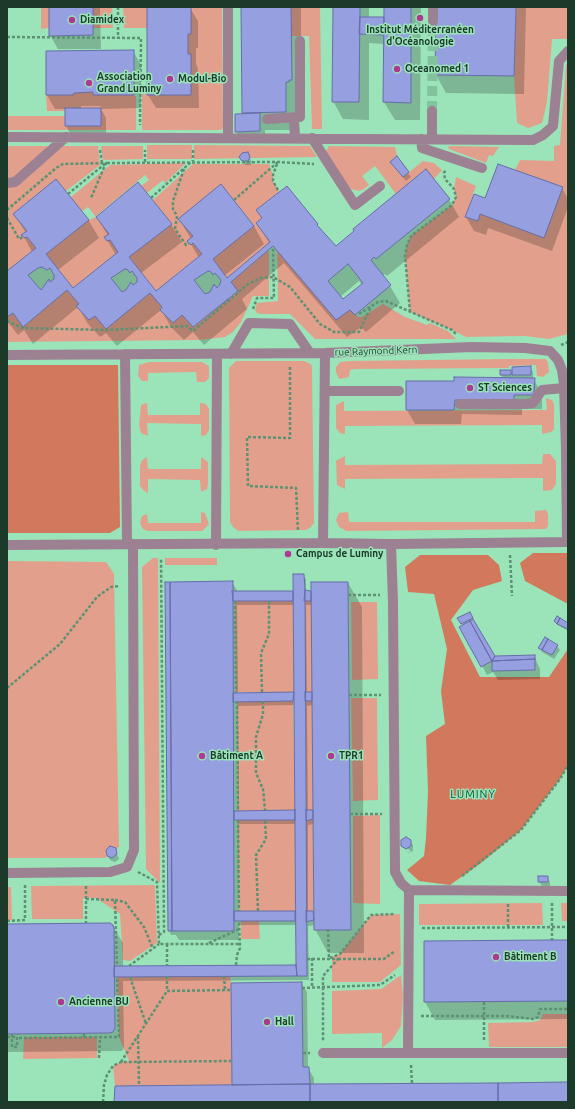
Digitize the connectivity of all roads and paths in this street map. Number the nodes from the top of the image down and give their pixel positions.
1 (118, 7) edge
2 (228, 7) edge
3 (433, 7) edge
4 (433, 21) tunnel mouth
5 (7, 37) edge
6 (118, 38) junction
7 (300, 41) dead end
8 (568, 51) edge
9 (432, 112) tunnel mouth
10 (294, 118) junction
11 (267, 119) dead end
12 (7, 136) edge
13 (66, 137) junction
14 (140, 137) junction
15 (228, 138) junction
16 (295, 138) junction
17 (312, 138) junction
18 (421, 139) junction
19 (432, 139) junction
20 (451, 158) junction
21 (106, 162) junction
22 (192, 162) junction
23 (278, 162) junction
24 (317, 164) dead end
25 (482, 168) dead end
26 (184, 169) junction
27 (7, 183) edge
28 (380, 186) dead end
29 (279, 192) dead end
30 (68, 194) dead end
31 (91, 198) dead end
32 (151, 198) dead end
33 (234, 200) dead end
34 (7, 210) edge
35 (7, 218) edge
36 (23, 236) dead end
37 (189, 243) dead end
38 (273, 246) dead end
39 (273, 277) junction
40 (371, 306) junction
41 (410, 312) junction
42 (359, 314) dead end
43 (7, 321) edge
44 (249, 323) junction
45 (472, 347) junction
46 (290, 353) junction
47 (310, 353) junction
48 (325, 353) junction
49 (126, 354) junction
50 (217, 354) junction
51 (230, 354) junction
52 (7, 355) edge
53 (564, 388) junction
54 (325, 391) junction
55 (399, 391) dead end
56 (460, 404) dead end
57 (567, 451) edge
58 (568, 542) edge
59 (323, 543) junction
60 (510, 543) junction
61 (130, 544) junction
62 (216, 544) junction
63 (298, 544) junction
64 (391, 544) junction
65 (7, 545) edge
66 (161, 564) dead end
67 (117, 586) dead end
68 (348, 595) dead end
69 (392, 596) junction
70 (512, 596) dead end
71 (235, 601) dead end
72 (269, 601) dead end
73 (7, 688) edge
74 (236, 692) dead end
75 (262, 692) dead end
76 (393, 695) junction
77 (349, 696) dead end
78 (237, 701) dead end
79 (263, 701) dead end
80 (568, 765) edge
81 (265, 810) dead end
82 (238, 811) dead end
83 (350, 814) dead end
84 (395, 814) junction
85 (238, 820) dead end
86 (265, 820) dead end
87 (127, 867) junction
88 (24, 872) junction
89 (86, 872) junction
90 (7, 873) edge
91 (410, 890) junction
92 (442, 890) junction
93 (508, 890) junction
94 (568, 890) edge
95 (86, 899) junction
96 (115, 900) junction
97 (239, 911) dead end
98 (258, 911) dead end
99 (552, 912) dead end
100 (410, 914) junction
101 (7, 921) edge
102 (239, 921) dead end
103 (86, 923) dead end
104 (568, 926) edge
105 (508, 927) junction
106 (553, 927) junction
107 (410, 928) junction
108 (239, 929) junction
109 (328, 930) dead end
110 (159, 935) junction
111 (552, 940) dead end
112 (159, 944) junction
113 (167, 944) junction
114 (208, 944) junction
115 (240, 944) junction
116 (409, 946) junction
117 (153, 949) junction
118 (307, 958) dead end
119 (312, 958) junction
120 (329, 959) junction
121 (338, 959) junction
122 (236, 965) dead end
123 (117, 966) dead end
124 (129, 966) dead end
125 (167, 966) dead end
126 (409, 966) junction
127 (167, 976) dead end
128 (224, 976) dead end
129 (117, 977) dead end
130 (130, 977) dead end
131 (322, 987) junction
132 (302, 988) dead end
133 (312, 988) junction
134 (225, 990) junction
135 (230, 990) dead end
136 (167, 991) junction
137 (484, 1002) dead end
138 (568, 1008) edge
139 (408, 1016) junction
140 (484, 1017) junction
141 (146, 1024) junction
142 (84, 1034) dead end
143 (138, 1035) junction
144 (14, 1036) dead end
145 (7, 1037) edge
146 (19, 1038) dead end
147 (84, 1038) junction
148 (100, 1038) junction
149 (323, 1041) dead end
150 (408, 1052) junction
151 (323, 1053) dead end
152 (484, 1053) junction
153 (568, 1053) edge
154 (99, 1058) dead end
155 (231, 1061) dead end
156 (121, 1062) junction
157 (138, 1062) junction
158 (139, 1085) dead end
159 (103, 1102) edge

1 - 6 path
2 - 15 street
3 - 4 street
5 - 6 path
6 - 14 path
7 - 10 street
8 - 19 street
9 - 19 street
10 - 11 street
10 - 16 street
12 - 13 street
13 - 14 street
13 - 27 street
14 - 15 street
15 - 16 street
16 - 17 street
17 - 18 street
17 - 28 street
18 - 19 street
18 - 20 street
20 - 25 street
20 - 41 path
21 - 22 path
21 - 30 path
21 - 31 path
21 - 34 path
22 - 23 path
22 - 26 path
23 - 24 path
23 - 29 path
23 - 33 path
26 - 32 path
26 - 37 path
35 - 36 path
38 - 39 path
39 - 40 path
39 - 43 path
39 - 44 path
40 - 41 path
40 - 42 path
41 - 45 path
44 - 47 street
44 - 51 street
45 - 48 street, rue Raymond Kern
45 - 53 street, rue Raymond Kern
46 - 47 street, rue Raymond Kern
46 - 51 street, rue Raymond Kern
46 - 63 path
47 - 48 street, rue Raymond Kern
48 - 54 street
49 - 50 street, rue Raymond Kern
49 - 52 street, rue Raymond Kern
49 - 61 street
50 - 51 street, rue Raymond Kern
50 - 62 street
53 - 56 street
53 - 57 street, rue Raymond Kern
54 - 55 street
54 - 59 street
57 - 58 street, rue Raymond Kern
58 - 60 street
59 - 63 street
59 - 64 street
60 - 64 street
60 - 70 path
61 - 62 street
61 - 65 street
61 - 87 street
62 - 63 street
64 - 69 street
66 - 110 path
67 - 73 path
68 - 69 path
69 - 76 street
71 - 74 path
72 - 75 path
76 - 77 path
76 - 84 street
78 - 82 path
79 - 81 path
80 - 92 path
83 - 84 path
84 - 91 street
85 - 97 path
86 - 98 path
87 - 89 street
87 - 110 path
88 - 89 street
88 - 90 street
88 - 101 path
89 - 95 path
91 - 92 street
91 - 100 street
92 - 93 street
93 - 94 street
93 - 105 path
95 - 96 path
95 - 103 path
96 - 117 path
96 - 123 path
99 - 106 path
100 - 107 street
100 - 120 path
102 - 108 path
104 - 106 path
105 - 106 path
105 - 107 path
106 - 111 path
107 - 116 street
108 - 114 path
108 - 115 path
109 - 120 path
110 - 112 path
112 - 113 path
112 - 117 path
113 - 114 path
113 - 125 path
114 - 115 path
115 - 122 path
116 - 121 path
116 - 126 street
117 - 124 path
118 - 119 path
119 - 120 path
119 - 133 path
120 - 121 path
121 - 131 path
126 - 131 path
126 - 139 street
127 - 136 path
128 - 134 path
129 - 148 path
130 - 141 path
131 - 133 path
131 - 149 path
132 - 133 path
134 - 135 path
134 - 136 path
136 - 141 path
137 - 140 path
138 - 140 path
139 - 140 path
139 - 150 street
140 - 152 path
141 - 143 path
142 - 147 path
143 - 156 path
143 - 157 path
144 - 145 path
146 - 147 path
147 - 148 path
148 - 154 path
150 - 151 street
150 - 152 street
152 - 153 street
155 - 157 path
156 - 157 path
156 - 159 path
157 - 158 path

